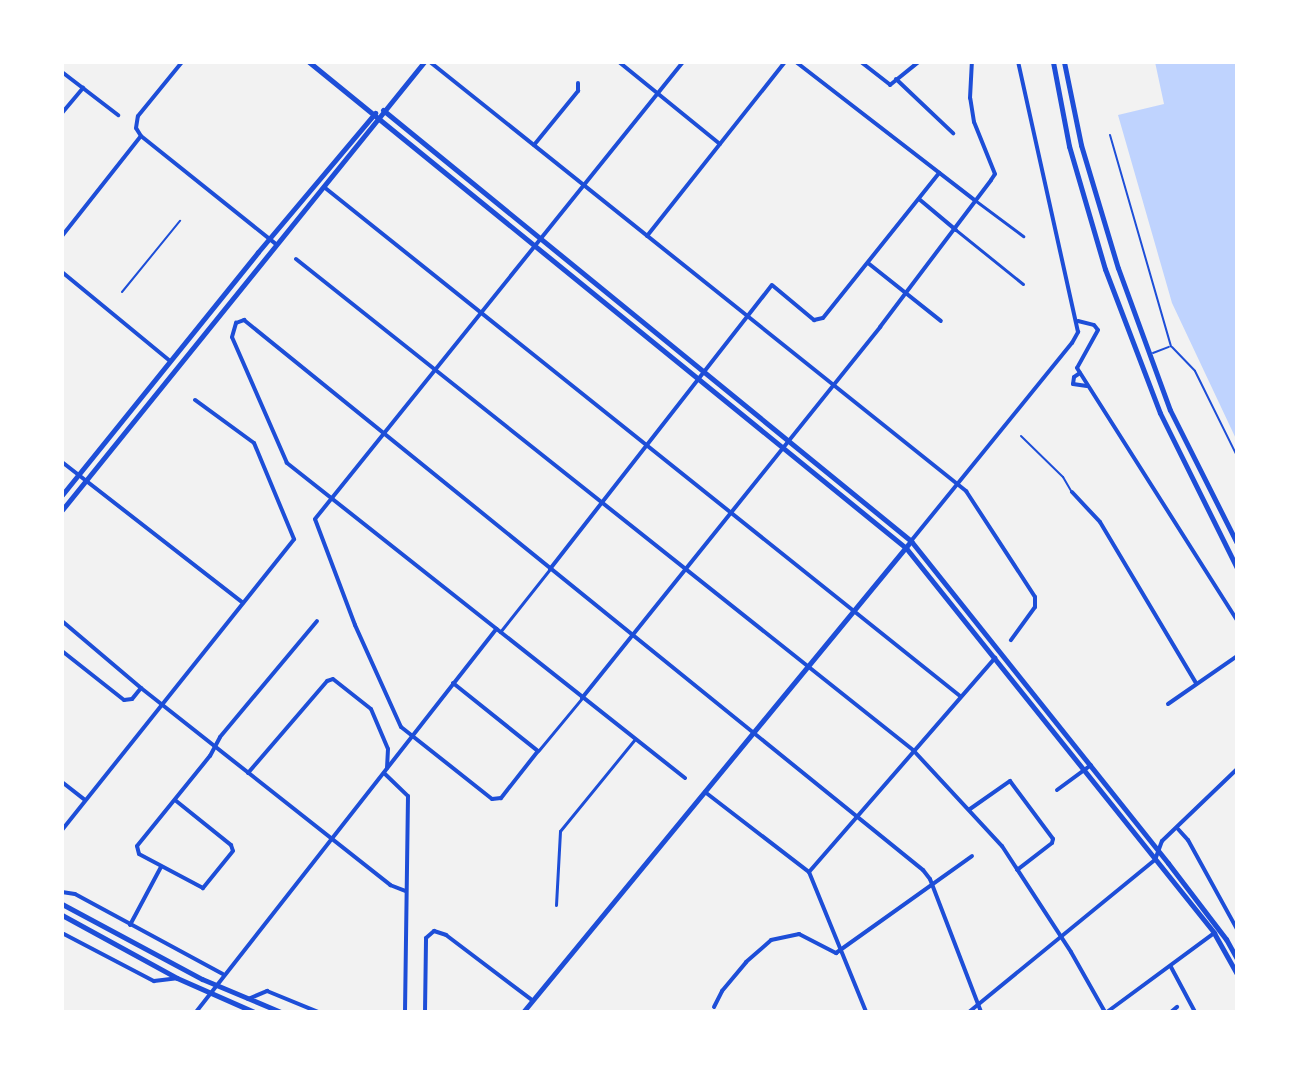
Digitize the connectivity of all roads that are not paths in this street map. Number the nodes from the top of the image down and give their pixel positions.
1 (309, 62) edge
2 (427, 62) edge
3 (619, 62) edge
4 (683, 62) edge
5 (785, 62) edge
6 (796, 62) edge
7 (861, 62) edge
8 (916, 62) edge
9 (972, 62) edge
10 (1018, 62) edge
11 (1053, 62) edge
12 (1064, 62) edge
13 (180, 63) edge
14 (62, 72) edge
15 (896, 79) junction
16 (578, 83) dead end
17 (83, 88) junction
18 (658, 92) junction
19 (383, 110) junction
20 (62, 113) edge
21 (374, 114) junction
22 (118, 115) dead end
23 (380, 119) junction
24 (953, 133) dead end
25 (1110, 135) dead end
26 (141, 136) junction
27 (720, 144) junction
28 (534, 145) junction
29 (939, 173) junction
30 (584, 184) junction
31 (324, 187) junction
32 (919, 199) junction
33 (976, 201) junction
34 (180, 221) dead end
35 (956, 230) junction
36 (62, 236) edge
37 (647, 236) junction
38 (1023, 236) dead end
39 (538, 239) junction
40 (271, 240) junction
41 (277, 244) junction
42 (533, 244) junction
43 (296, 259) dead end
44 (867, 263) junction
45 (62, 272) edge
46 (1023, 284) dead end
47 (122, 292) dead end
48 (905, 294) junction
49 (480, 310) junction
50 (747, 317) junction
51 (941, 321) dead end
52 (1078, 321) junction
53 (1171, 346) junction
54 (1151, 354) junction
55 (1140, 358) junction
56 (170, 361) junction
57 (435, 371) junction
58 (704, 373) junction
59 (1080, 373) junction
60 (699, 379) junction
61 (833, 385) junction
62 (1088, 385) junction
63 (195, 400) dead end
64 (385, 434) junction
65 (1021, 436) dead end
66 (787, 441) junction
67 (647, 445) junction
68 (782, 447) junction
69 (1237, 456) edge
70 (62, 462) edge
71 (79, 474) junction
72 (86, 480) junction
73 (957, 486) junction
74 (1072, 492) joint
75 (62, 495) edge
76 (330, 500) junction
77 (601, 505) junction
78 (62, 510) edge
79 (729, 511) junction
80 (911, 541) junction
81 (1237, 543) edge
82 (906, 548) junction
83 (1237, 568) edge
84 (550, 569) junction
85 (684, 571) junction
86 (243, 604) junction
87 (855, 611) junction
88 (1237, 620) edge
89 (62, 621) edge
90 (317, 621) dead end
91 (498, 631) junction
92 (632, 635) junction
93 (1011, 640) dead end
94 (62, 651) edge
95 (1237, 656) edge
96 (995, 658) junction
97 (809, 666) junction
98 (453, 683) junction
99 (1196, 683) junction
100 (141, 688) junction
101 (960, 696) junction
102 (582, 698) junction
103 (1168, 704) dead end
104 (163, 705) junction
105 (753, 733) junction
106 (412, 735) junction
107 (635, 739) junction
108 (215, 746) junction
109 (913, 750) junction
110 (538, 751) junction
111 (1088, 767) junction
112 (1237, 769) edge
113 (385, 772) junction
114 (248, 773) junction
115 (685, 778) dead end
116 (62, 782) edge
117 (1057, 790) dead end
118 (705, 792) junction
119 (175, 800) junction
120 (86, 801) junction
121 (970, 809) junction
122 (856, 816) junction
123 (1178, 829) junction
124 (62, 830) edge
125 (331, 839) junction
126 (1158, 851) junction
127 (972, 856) dead end
128 (1155, 860) junction
129 (161, 867) junction
130 (1017, 870) junction
131 (809, 872) junction
132 (932, 885) junction
133 (406, 891) junction
134 (62, 892) edge
135 (62, 904) edge
136 (556, 905) dead end
137 (62, 915) edge
138 (130, 925) junction
139 (1237, 929) edge
140 (1217, 931) junction
141 (62, 933) edge
142 (1060, 938) junction
143 (842, 950) junction
144 (1235, 959) edge
145 (1171, 967) junction
146 (223, 974) junction
147 (1237, 974) edge
148 (177, 978) junction
149 (215, 985) junction
150 (209, 994) junction
151 (248, 999) junction
152 (532, 1000) junction
153 (978, 1005) junction
154 (714, 1007) dead end
155 (1177, 1007) dead end
156 (196, 1012) edge
157 (254, 1012) edge
158 (281, 1012) edge
159 (318, 1012) edge
160 (405, 1012) edge
161 (425, 1012) edge
162 (523, 1012) edge
163 (866, 1012) edge
164 (969, 1012) edge
165 (981, 1012) edge
166 (1106, 1012) edge
167 (1171, 1012) edge
168 (1195, 1012) edge

1 - 21 street
2 - 19 street
2 - 28 street
3 - 18 street
4 - 18 street
5 - 27 street
6 - 29 street
7 - 15 street
8 - 15 street
9 - 33 street
10 - 52 street
11 - 55 street
12 - 54 street
13 - 26 street
14 - 17 street
15 - 24 street
16 - 28 street
17 - 20 street
17 - 22 street
18 - 27 street
18 - 30 street
19 - 21 street
19 - 23 street
19 - 39 street
21 - 23 street
21 - 40 street
23 - 31 street
23 - 42 street
25 - 53 lane
26 - 36 street
26 - 40 street
27 - 37 street
28 - 30 street
29 - 32 street
29 - 33 street
30 - 37 street
30 - 39 street
31 - 41 street
31 - 49 street
32 - 35 street
32 - 44 street
33 - 35 street
33 - 38 street
34 - 47 lane
35 - 46 street
35 - 48 street
37 - 50 street
39 - 42 street
39 - 58 street
40 - 41 street
40 - 56 street
41 - 72 street
42 - 49 street
42 - 60 street
43 - 57 street
44 - 48 street
44 - 50 street
45 - 56 street
48 - 51 street
48 - 61 street
49 - 57 street
49 - 67 street
50 - 58 street
50 - 61 street
52 - 59 street
52 - 73 street
53 - 54 lane
53 - 69 lane
54 - 55 street
54 - 81 street
55 - 83 street
56 - 71 street
57 - 64 street
57 - 77 street
58 - 60 street
58 - 66 street
59 - 62 street
59 - 62 street
60 - 67 street
60 - 68 street
61 - 66 street
61 - 73 street
62 - 88 street
63 - 86 street
64 - 76 street
64 - 76 street
64 - 84 street
65 - 74 lane
66 - 68 street
66 - 80 street
67 - 77 street
67 - 79 street
68 - 79 street
68 - 82 street
70 - 71 street
71 - 72 street
71 - 75 street
72 - 78 street
72 - 86 street
73 - 80 street
73 - 93 street
74 - 99 street
76 - 91 street
76 - 106 street
77 - 84 street
77 - 85 street
79 - 85 street
79 - 87 street
80 - 82 street
80 - 111 street
82 - 87 street
82 - 96 street
84 - 91 street
84 - 92 street
85 - 92 street
85 - 97 street
86 - 104 street
87 - 97 street
87 - 101 street
89 - 100 street
90 - 108 street
91 - 98 street
91 - 102 street
92 - 102 street
92 - 105 street
94 - 100 street
95 - 99 street
96 - 101 street
96 - 111 street
97 - 105 street
97 - 109 street
98 - 106 street
98 - 110 street
99 - 103 street
100 - 104 street
101 - 109 street
102 - 107 street
102 - 110 street
104 - 108 street
104 - 120 street
105 - 118 street
105 - 122 street
106 - 110 street
106 - 113 street
107 - 115 street
107 - 136 street
108 - 114 street
108 - 119 street
109 - 121 street
109 - 122 street
111 - 117 street
111 - 126 street
111 - 128 street
112 - 123 street
113 - 114 street
113 - 125 street
113 - 133 street
114 - 125 street
116 - 120 street
118 - 131 street
118 - 152 street
119 - 129 street
119 - 129 street
120 - 124 street
121 - 130 street
121 - 130 street
122 - 131 street
122 - 132 street
123 - 126 street
123 - 139 street
125 - 133 street
125 - 146 street
126 - 128 street
126 - 140 street
127 - 132 street
128 - 140 street
128 - 142 street
129 - 138 street
130 - 142 street
131 - 143 street
132 - 143 street
132 - 153 street
133 - 160 street
134 - 138 street
135 - 149 street
137 - 148 street
138 - 146 street
140 - 144 street
140 - 145 street
141 - 148 street
142 - 153 street
142 - 166 street
143 - 154 street
143 - 163 street
144 - 147 street
145 - 166 street
145 - 168 street
146 - 149 street
148 - 150 street
149 - 150 street
149 - 151 street
150 - 156 street
150 - 157 street
151 - 158 street
151 - 159 street
152 - 161 street
152 - 162 street
153 - 164 street
153 - 165 street
155 - 167 street

